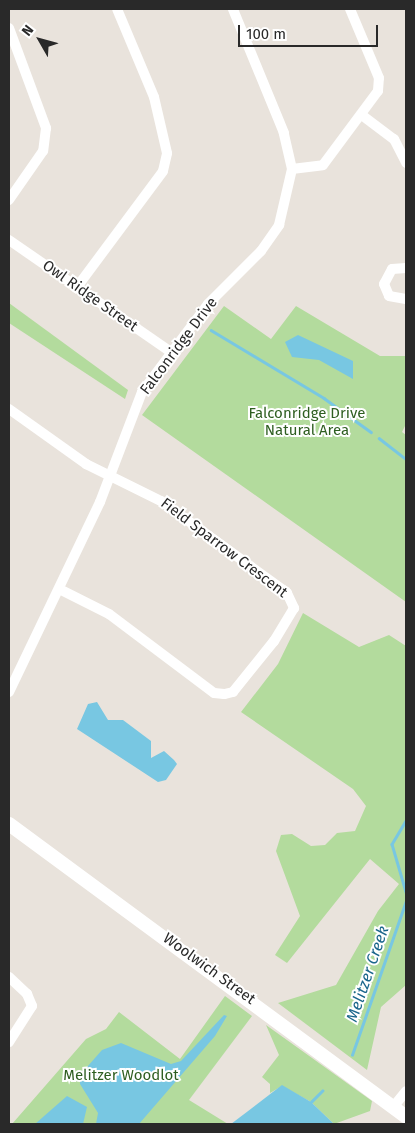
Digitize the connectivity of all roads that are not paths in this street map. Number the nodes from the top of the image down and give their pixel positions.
1 (117, 9) edge
2 (233, 9) edge
3 (350, 9) edge
4 (9, 28) edge
5 (363, 116) junction
6 (406, 163) edge
7 (292, 169) junction
8 (9, 200) edge
9 (9, 240) edge
10 (406, 268) edge
11 (77, 287) junction
12 (406, 299) edge
13 (172, 353) junction
14 (9, 409) edge
15 (111, 476) junction
16 (60, 590) junction
17 (9, 692) edge
18 (9, 824) edge
19 (9, 977) edge
20 (9, 1042) edge
21 (406, 1091) edge
22 (394, 1106) junction
23 (406, 1117) edge

1 - 11 street
2 - 7 street, Falconridge Drive
3 - 5 street
4 - 8 street
5 - 6 street
5 - 7 street
7 - 13 street, Falconridge Drive
9 - 11 street, Owl Ridge Street
10 - 12 street
11 - 13 street, Owl Ridge Street
13 - 15 street, Falconridge Drive
14 - 15 street
15 - 16 street, Falconridge Drive
15 - 16 street, Field Sparrow Crescent
16 - 17 street, Falconridge Drive
18 - 22 street, Woolwich Street
19 - 20 street
21 - 22 street
22 - 23 street, Woolwich Street

